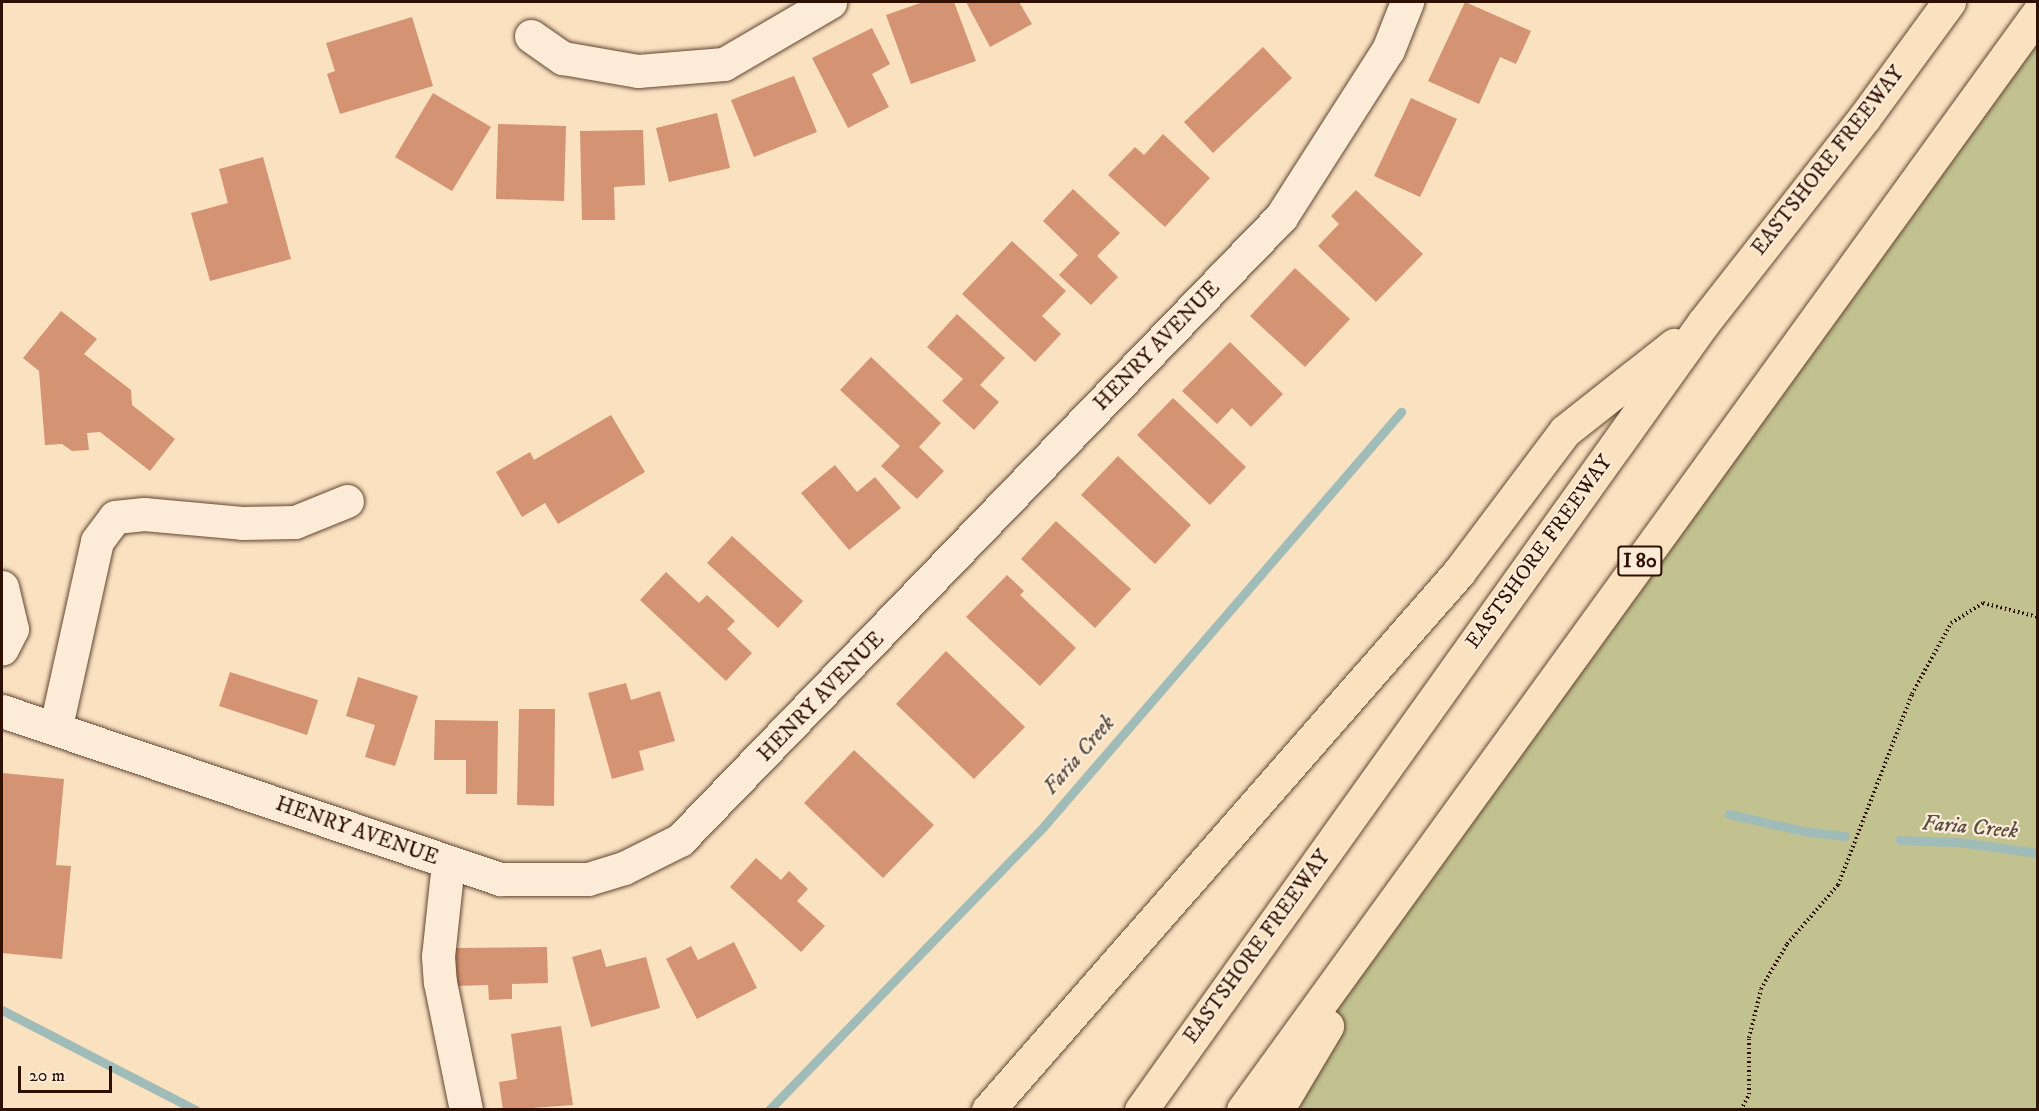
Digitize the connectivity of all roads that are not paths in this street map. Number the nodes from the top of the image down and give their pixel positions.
1 (830, 2) edge
2 (1407, 2) edge
3 (1948, 2) edge
4 (2037, 13) edge
5 (531, 36) dead end
6 (1704, 322) junction
7 (348, 501) dead end
8 (2, 586) edge
9 (2, 649) edge
10 (2, 711) edge
11 (56, 726) junction
12 (1440, 836) junction
13 (448, 863) junction
14 (466, 1110) edge
15 (988, 1110) edge
16 (1141, 1110) edge
17 (1243, 1110) edge
18 (1277, 1110) edge

1 - 5 street
2 - 13 street, HENRY AVENUE
3 - 6 highway, EASTSHORE FREEWAY
4 - 12 highway, I 80
6 - 15 highway
6 - 16 highway, EASTSHORE FREEWAY
7 - 11 street
8 - 9 street
10 - 11 street, HENRY AVENUE
11 - 13 street, HENRY AVENUE
12 - 17 highway, I 80
12 - 18 highway
13 - 14 street

